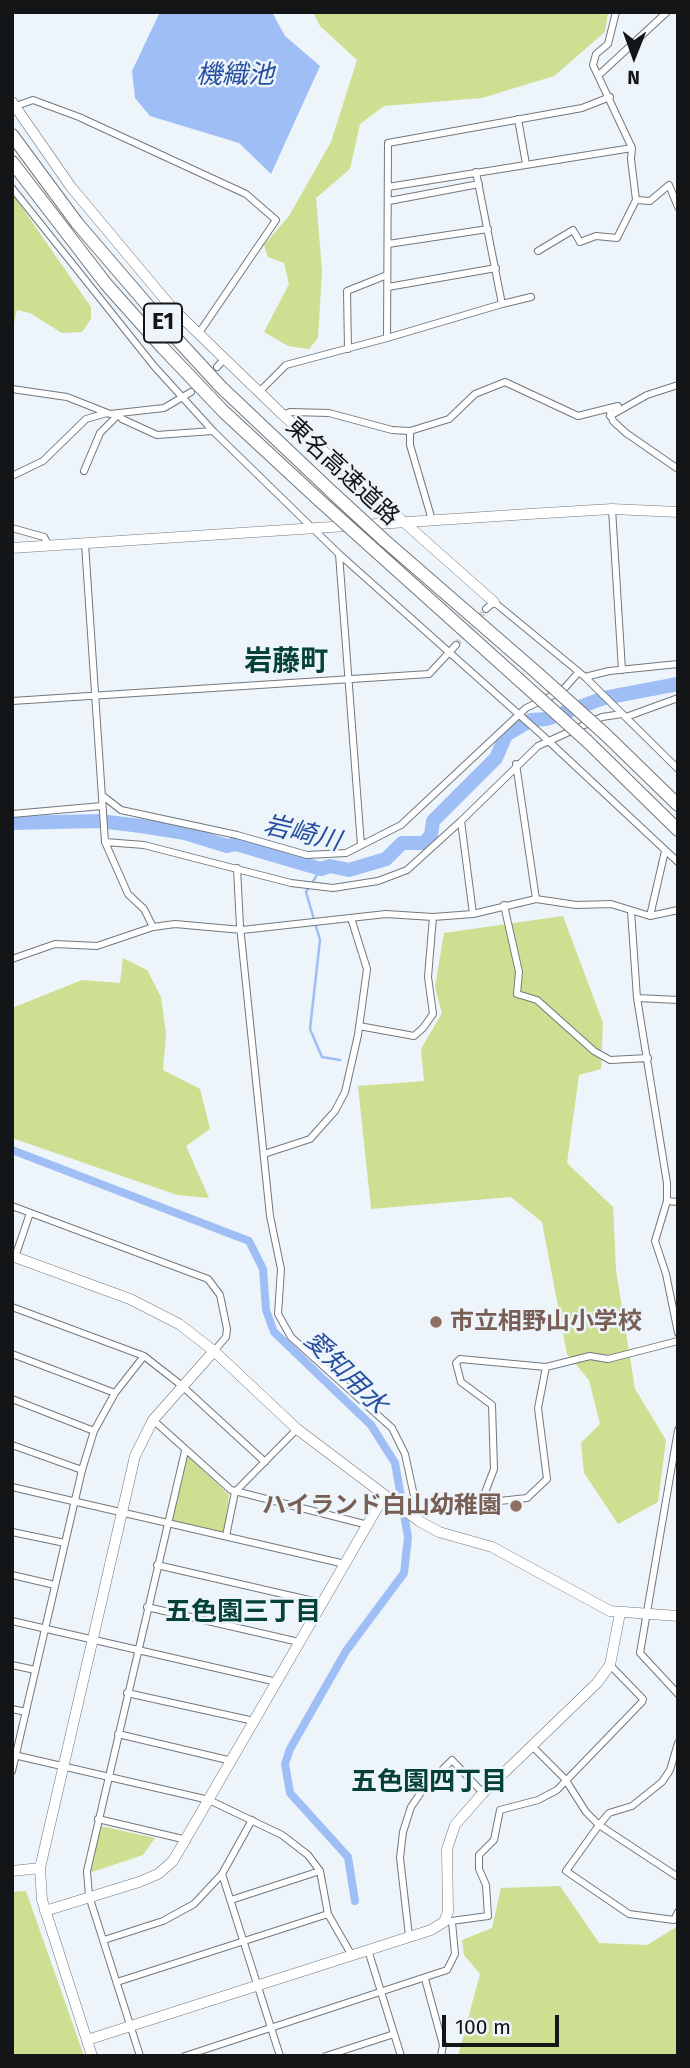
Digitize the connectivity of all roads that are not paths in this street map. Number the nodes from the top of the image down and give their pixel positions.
1 (616, 12) edge
2 (667, 12) edge
3 (600, 74) junction
4 (610, 97) junction
5 (14, 104) edge
6 (519, 119) junction
7 (12, 135) edge
8 (632, 148) junction
9 (12, 162) edge
10 (526, 164) junction
11 (476, 172) junction
12 (479, 184) junction
13 (388, 187) junction
14 (12, 188) edge
15 (636, 200) junction
16 (389, 201) junction
17 (678, 207) edge
18 (488, 229) junction
19 (387, 244) junction
20 (538, 251) dead end
21 (496, 268) junction
22 (387, 275) junction
23 (388, 287) junction
24 (531, 297) dead end
25 (502, 303) junction
26 (199, 333) junction
27 (387, 338) junction
28 (348, 349) junction
29 (225, 358) junction
30 (218, 367) dead end
31 (678, 385) edge
32 (12, 389) edge
33 (191, 392) dead end
34 (259, 392) junction
35 (181, 398) junction
36 (618, 405) dead end
37 (609, 413) junction
38 (107, 414) junction
39 (119, 414) junction
40 (283, 415) junction
41 (214, 431) junction
42 (410, 431) junction
43 (678, 469) edge
44 (84, 471) dead end
45 (12, 476) edge
46 (612, 509) junction
47 (678, 512) edge
48 (432, 520) junction
49 (404, 522) junction
50 (312, 527) junction
51 (12, 528) edge
52 (48, 544) junction
53 (85, 544) junction
54 (12, 548) edge
55 (339, 554) junction
56 (490, 606) joint
57 (456, 645) tunnel mouth
58 (449, 651) junction
59 (678, 664) edge
60 (622, 670) junction
61 (577, 674) junction
62 (349, 677) junction
63 (585, 677) junction
64 (95, 696) junction
65 (678, 698) edge
66 (12, 701) edge
67 (622, 714) junction
68 (522, 717) junction
69 (548, 741) junction
70 (516, 764) junction
71 (678, 769) edge
72 (103, 796) junction
73 (678, 804) edge
74 (102, 807) junction
75 (12, 814) edge
76 (461, 821) junction
77 (678, 830) edge
78 (105, 842) junction
79 (361, 845) junction
80 (665, 850) junction
81 (678, 862) edge
82 (237, 869) junction
83 (536, 899) junction
84 (504, 905) junction
85 (678, 910) edge
86 (631, 911) junction
87 (474, 914) junction
88 (650, 916) junction
89 (433, 917) junction
90 (351, 918) junction
91 (153, 927) junction
92 (242, 930) junction
93 (12, 959) edge
94 (637, 998) junction
95 (678, 1000) edge
96 (359, 1026) junction
97 (648, 1058) junction
98 (264, 1154) junction
99 (667, 1201) junction
100 (678, 1202) edge
101 (12, 1206) edge
102 (30, 1213) junction
103 (13, 1259) edge
104 (12, 1307) edge
105 (678, 1333) edge
106 (678, 1341) edge
107 (214, 1351) junction
108 (12, 1354) edge
109 (144, 1356) junction
110 (546, 1367) junction
111 (181, 1385) junction
112 (116, 1393) junction
113 (12, 1399) edge
114 (153, 1420) junction
115 (297, 1429) junction
116 (678, 1430) edge
117 (94, 1431) junction
118 (12, 1445) edge
119 (185, 1451) junction
120 (265, 1462) junction
121 (82, 1470) junction
122 (12, 1487) edge
123 (235, 1492) junction
124 (384, 1496) junction
125 (75, 1501) junction
126 (121, 1511) junction
127 (418, 1520) junction
128 (168, 1522) junction
129 (368, 1525) junction
130 (12, 1531) edge
131 (226, 1536) junction
132 (65, 1543) junction
133 (345, 1564) junction
134 (157, 1565) junction
135 (12, 1575) edge
136 (55, 1585) junction
137 (322, 1603) junction
138 (147, 1608) junction
139 (620, 1613) junction
140 (645, 1615) junction
141 (678, 1616) edge
142 (12, 1620) edge
143 (45, 1628) junction
144 (92, 1639) junction
145 (299, 1642) junction
146 (138, 1649) junction
147 (12, 1665) edge
148 (610, 1665) junction
149 (35, 1670) junction
150 (277, 1682) junction
151 (127, 1693) junction
152 (678, 1694) edge
153 (12, 1709) edge
154 (26, 1712) junction
155 (254, 1721) junction
156 (118, 1734) junction
157 (678, 1743) edge
158 (532, 1746) junction
159 (14, 1755) edge
160 (233, 1761) junction
161 (62, 1766) junction
162 (12, 1771) edge
163 (108, 1777) junction
164 (565, 1779) junction
165 (483, 1793) junction
166 (209, 1800) junction
167 (98, 1819) junction
168 (252, 1821) junction
169 (599, 1825) junction
170 (187, 1840) junction
171 (40, 1868) junction
172 (12, 1871) edge
173 (320, 1871) junction
174 (222, 1874) junction
175 (678, 1877) edge
176 (89, 1896) junction
177 (231, 1900) junction
178 (45, 1911) junction
179 (678, 1912) edge
180 (328, 1914) junction
181 (448, 1922) junction
182 (408, 1936) junction
183 (104, 1940) junction
184 (244, 1941) junction
185 (368, 1950) junction
186 (351, 1954) junction
187 (425, 1979) junction
188 (117, 1982) junction
189 (258, 1985) junction
190 (381, 1992) junction
191 (131, 2025) junction
192 (271, 2028) junction
193 (394, 2034) junction
194 (87, 2040) junction
195 (92, 2056) edge
196 (140, 2056) edge
197 (185, 2056) edge
198 (280, 2056) edge
199 (326, 2056) edge
200 (401, 2056) edge
201 (441, 2056) edge

1 - 3 street
2 - 3 street
3 - 4 street
4 - 6 street
4 - 8 street
5 - 26 street
5 - 26 street
6 - 10 street
6 - 13 street
7 - 73 highway, 東名高速道路 / E1, bridge
8 - 10 street
8 - 15 street
9 - 77 highway, 東名高速道路 / E1, bridge
10 - 11 street
11 - 12 street
11 - 13 street
12 - 16 street
12 - 18 street
13 - 16 street
14 - 35 street
15 - 17 street
15 - 20 street
16 - 19 street
18 - 19 street
18 - 21 street
19 - 22 street
21 - 23 street
21 - 25 street
22 - 23 street
22 - 28 street
23 - 27 street
24 - 25 street
25 - 27 street
26 - 29 street
27 - 28 street
28 - 34 street
29 - 30 street
29 - 34 street
31 - 37 street
32 - 38 street
33 - 35 street
34 - 40 street
35 - 39 street
35 - 41 street
36 - 37 street
37 - 42 street
37 - 43 street
38 - 39 street
38 - 45 street
39 - 41 street
39 - 44 street
40 - 42 street
40 - 49 street
41 - 50 street
42 - 48 street
46 - 47 street
46 - 48 street
46 - 60 street
48 - 49 street
49 - 50 street
49 - 56 street
50 - 53 street
50 - 55 street
51 - 52 street
52 - 53 street
52 - 54 street
53 - 64 street
55 - 58 street
55 - 62 street
56 - 61 street
57 - 58 street
58 - 62 street
58 - 68 street
59 - 60 street
60 - 63 street
61 - 63 street
61 - 68 street
62 - 64 street
62 - 79 street
63 - 67 street
64 - 66 street
64 - 72 street
65 - 67 street
67 - 69 street
67 - 71 street
68 - 69 street
68 - 79 street
69 - 70 street
69 - 80 street
70 - 76 street
70 - 83 street
72 - 74 street
72 - 79 street
74 - 75 street
74 - 78 street
76 - 82 street
76 - 87 street
78 - 82 street
78 - 91 street
80 - 81 street
80 - 88 street
82 - 92 street
83 - 84 street
83 - 86 street
84 - 87 street
84 - 97 street
85 - 88 street
86 - 88 street
86 - 94 street
87 - 89 street
89 - 90 street
89 - 96 street
90 - 92 street
90 - 96 street
91 - 92 street
91 - 93 street
92 - 98 street
94 - 95 street
94 - 97 street
96 - 98 street
97 - 99 street
98 - 127 street
99 - 100 street
99 - 105 street
101 - 102 street
102 - 103 street
102 - 107 street
103 - 107 street
104 - 109 street
106 - 110 street
107 - 111 street
107 - 115 street
108 - 112 street
109 - 111 street
109 - 112 street
110 - 110 street
111 - 114 street
111 - 120 street
112 - 117 street
113 - 117 street
114 - 119 street
114 - 126 street
115 - 120 street
115 - 124 street
116 - 140 street
117 - 121 street
118 - 121 street
119 - 123 street
119 - 128 street
120 - 123 street
121 - 125 street
122 - 125 street
123 - 129 street
123 - 131 street
124 - 127 street
124 - 129 street
125 - 126 street
125 - 132 street
126 - 128 street
126 - 144 street
127 - 139 street
128 - 131 street
128 - 134 street
129 - 133 street
130 - 132 street
131 - 133 street
132 - 136 street
133 - 137 street
134 - 137 street
134 - 138 street
135 - 136 street
136 - 143 street
137 - 145 street
138 - 145 street
138 - 146 street
139 - 140 street
139 - 148 street
140 - 141 street
140 - 152 street
142 - 143 street
143 - 144 street
143 - 149 street
144 - 146 street
144 - 161 street
145 - 150 street
146 - 150 street
146 - 151 street
147 - 149 street
148 - 158 street
148 - 164 street
149 - 154 street
150 - 155 street
151 - 155 street
151 - 156 street
153 - 154 street
154 - 159 street
155 - 160 street
156 - 160 street
156 - 163 street
157 - 169 street
158 - 164 street
158 - 165 street
159 - 161 street
159 - 162 street
160 - 166 street
161 - 163 street
161 - 171 street
163 - 166 street
163 - 167 street
164 - 169 street
164 - 181 street
165 - 181 street
165 - 182 street
166 - 168 street
166 - 170 street
167 - 170 street
167 - 176 street
168 - 173 street
168 - 174 street
169 - 175 street
169 - 179 street
170 - 176 street
171 - 172 street
171 - 178 street
173 - 177 street
173 - 180 street
174 - 177 street
174 - 183 street
176 - 178 street
176 - 183 street
177 - 184 street
178 - 194 street
180 - 184 street
180 - 186 street
181 - 182 street
181 - 187 street
182 - 185 street
183 - 188 street
184 - 188 street
184 - 189 street
185 - 186 street
185 - 190 street
186 - 189 street
187 - 190 street
187 - 201 street
188 - 191 street
189 - 191 street
189 - 192 street
190 - 192 street
190 - 193 street
191 - 194 street
191 - 196 street
192 - 197 street
192 - 198 street
193 - 199 street
193 - 200 street
194 - 195 street

